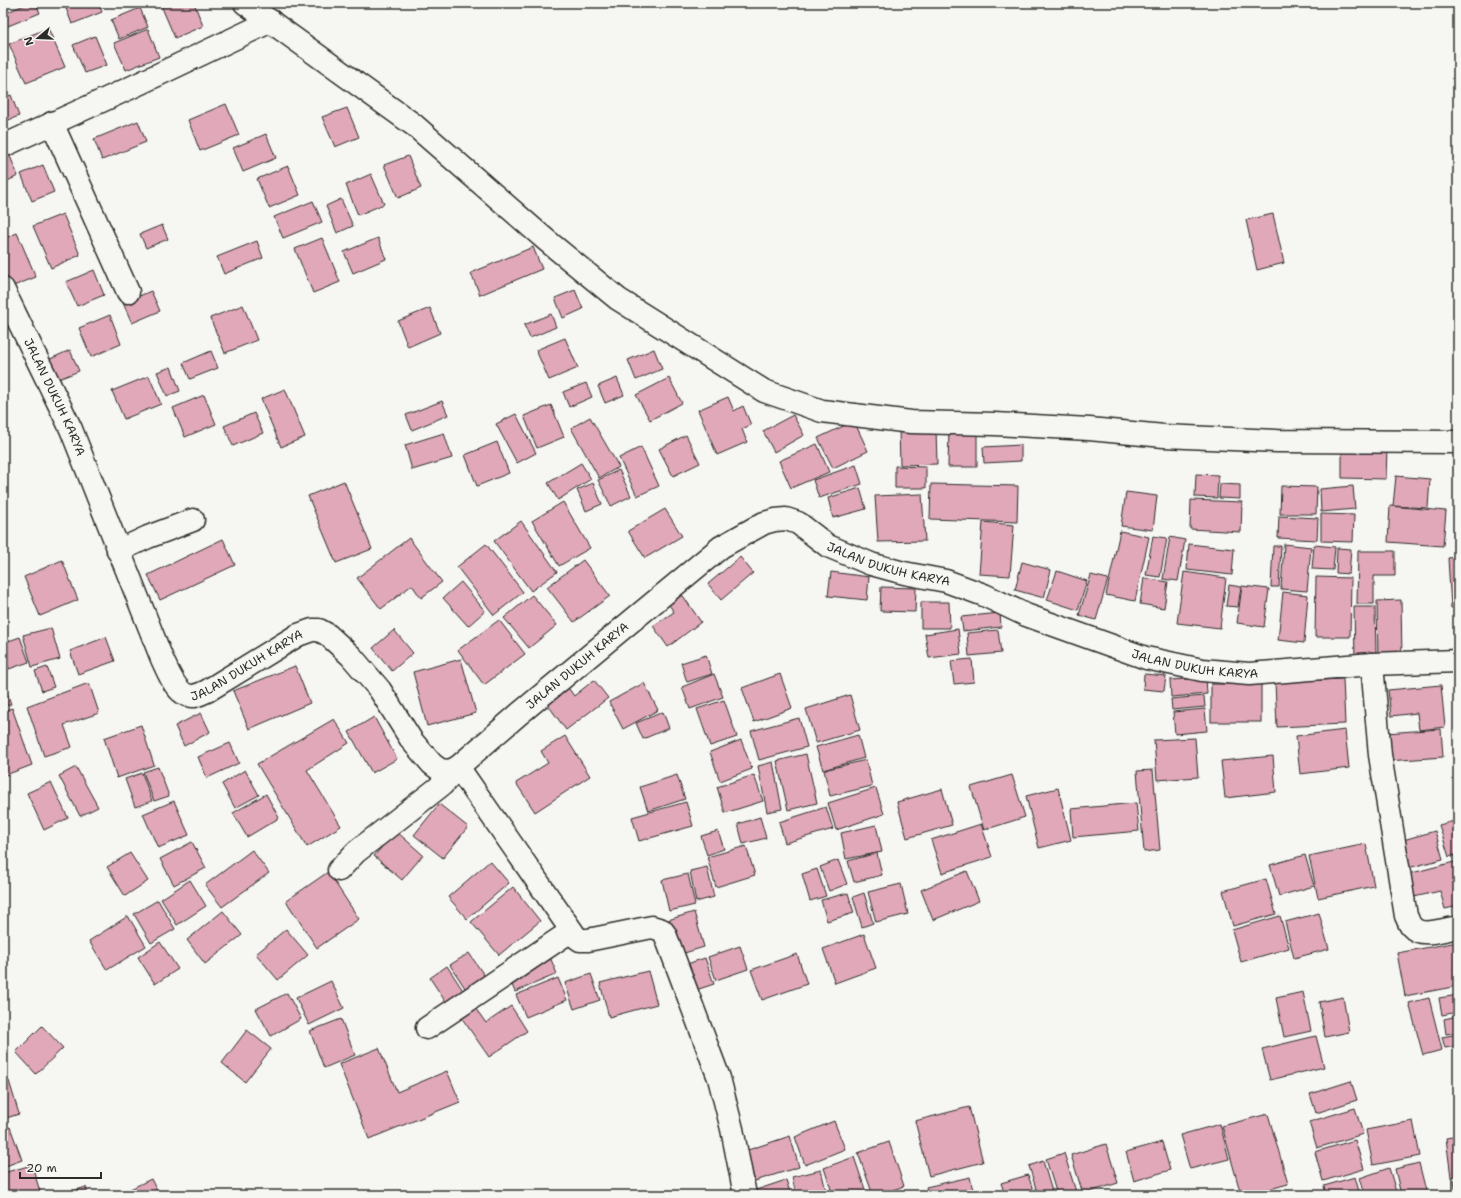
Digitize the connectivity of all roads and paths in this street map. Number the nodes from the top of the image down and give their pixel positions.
1 (245, 3) edge
2 (271, 21) junction
3 (52, 123) junction
4 (3, 146) edge
5 (3, 289) edge
6 (128, 292) dead end
7 (1458, 442) edge
8 (193, 520) dead end
9 (118, 551) junction
10 (1458, 661) edge
11 (1372, 664) junction
12 (454, 769) junction
13 (339, 870) dead end
14 (1458, 926) edge
15 (571, 931) junction
16 (427, 1028) dead end
17 (745, 1195) edge

1 - 2 street
2 - 3 street
2 - 7 street
3 - 4 street
3 - 6 street
5 - 9 street, JALAN DUKUH KARYA
8 - 9 street
9 - 12 street, JALAN DUKUH KARYA
10 - 11 street, JALAN DUKUH KARYA
11 - 12 street, JALAN DUKUH KARYA
11 - 14 street
12 - 13 street
12 - 15 street
15 - 16 street
15 - 17 street

